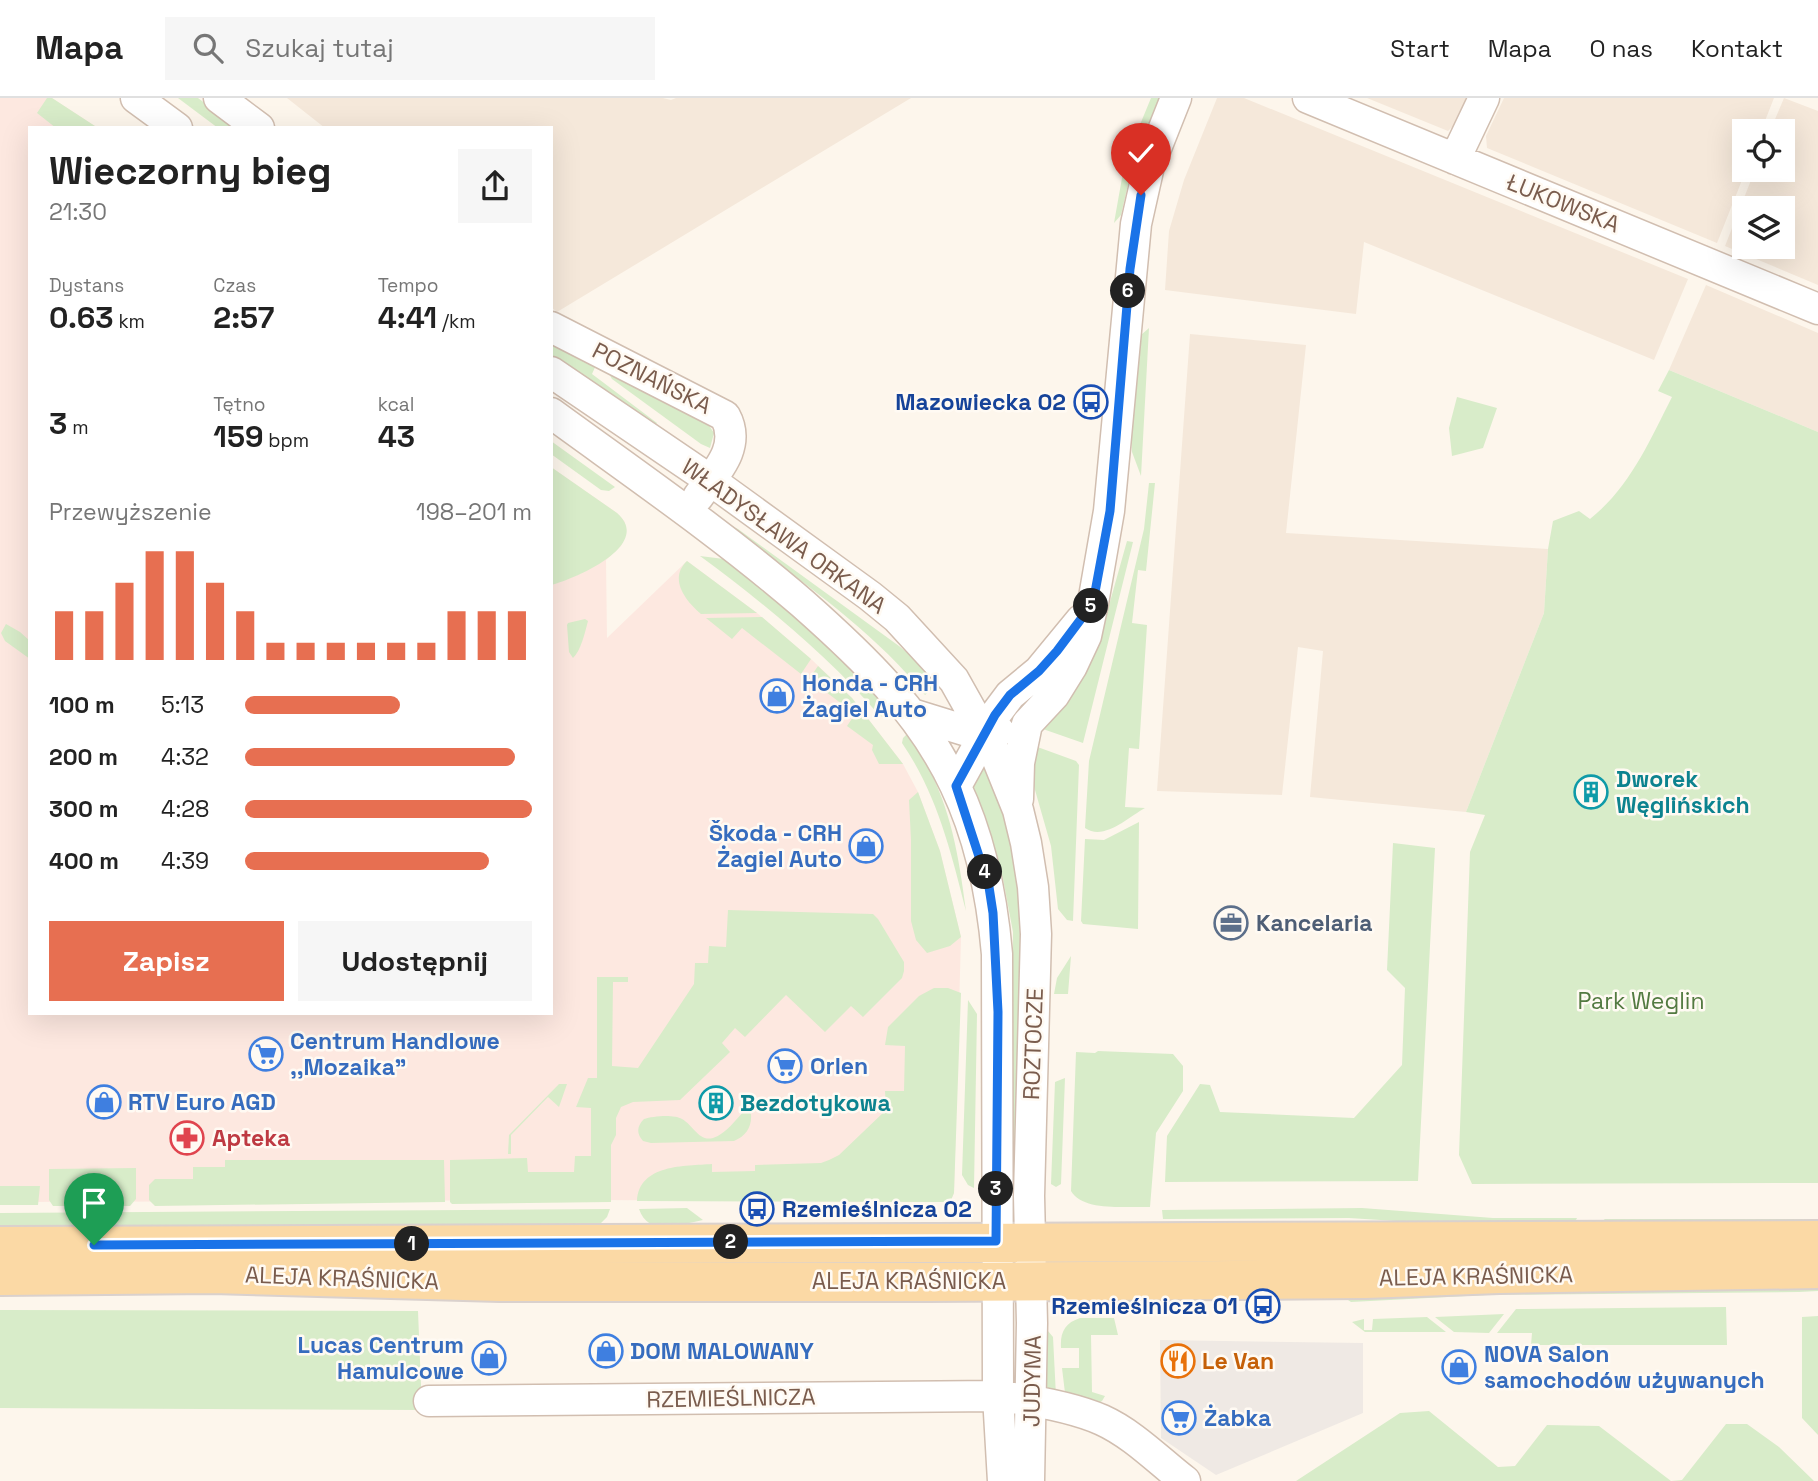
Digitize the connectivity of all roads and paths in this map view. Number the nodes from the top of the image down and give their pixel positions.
1 (135, 98) edge
2 (219, 98) edge
3 (1176, 98) edge
4 (1308, 98) edge
5 (1484, 98) edge
6 (174, 126) edge
7 (256, 126) edge
8 (1455, 159) junction
9 (1818, 309) edge
10 (553, 328) edge
11 (553, 373) edge
12 (553, 414) edge
13 (710, 480) junction
14 (687, 511) junction
15 (1093, 603) junction
16 (954, 680) junction
17 (1010, 695) junction
18 (912, 713) junction
19 (1027, 724) junction
20 (985, 732) junction
21 (936, 750) joint
22 (956, 786) junction
23 (1018, 810) junction
24 (1818, 1240) edge
25 (1013, 1241) junction
26 (0, 1246) edge
27 (1818, 1269) edge
28 (0, 1276) edge
29 (1014, 1280) junction
30 (998, 1396) junction
31 (1032, 1400) junction
32 (429, 1401) dead end
33 (1003, 1481) edge
34 (1029, 1481) edge
35 (1185, 1481) edge

1 - 6 street
2 - 7 street
3 - 15 street
4 - 8 street, ŁUKOWSKA
5 - 8 street
8 - 9 street, ŁUKOWSKA
10 - 13 street, POZNAŃSKA
11 - 13 street, WŁADYSŁAWA ORKANA
12 - 14 street, WŁADYSŁAWA ORKANA
13 - 14 street, POZNAŃSKA
13 - 16 street, WŁADYSŁAWA ORKANA
14 - 18 street, WŁADYSŁAWA ORKANA
15 - 17 street
15 - 19 street
16 - 17 street
16 - 20 street, WŁADYSŁAWA ORKANA
17 - 20 street
18 - 20 street
18 - 21 street, WŁADYSŁAWA ORKANA
19 - 20 street
19 - 23 street, ROZTOCZE
20 - 22 street
20 - 23 street, ROZTOCZE
21 - 22 street, ROZTOCZE
22 - 25 street, ROZTOCZE
23 - 25 street, ROZTOCZE
24 - 25 main road, ALEJA KRAŚNICKA
25 - 26 main road, ALEJA KRAŚNICKA
25 - 29 street, ROZTOCZE
27 - 29 main road, ALEJA KRAŚNICKA
28 - 29 main road, ALEJA KRAŚNICKA
29 - 30 street, JUDYMA
29 - 31 street, JUDYMA
30 - 31 street, RZEMIEŚLNICZA
30 - 32 street, RZEMIEŚLNICZA
30 - 33 street, JUDYMA
31 - 34 street, JUDYMA
31 - 35 street, RZEMIEŚLNICZA

